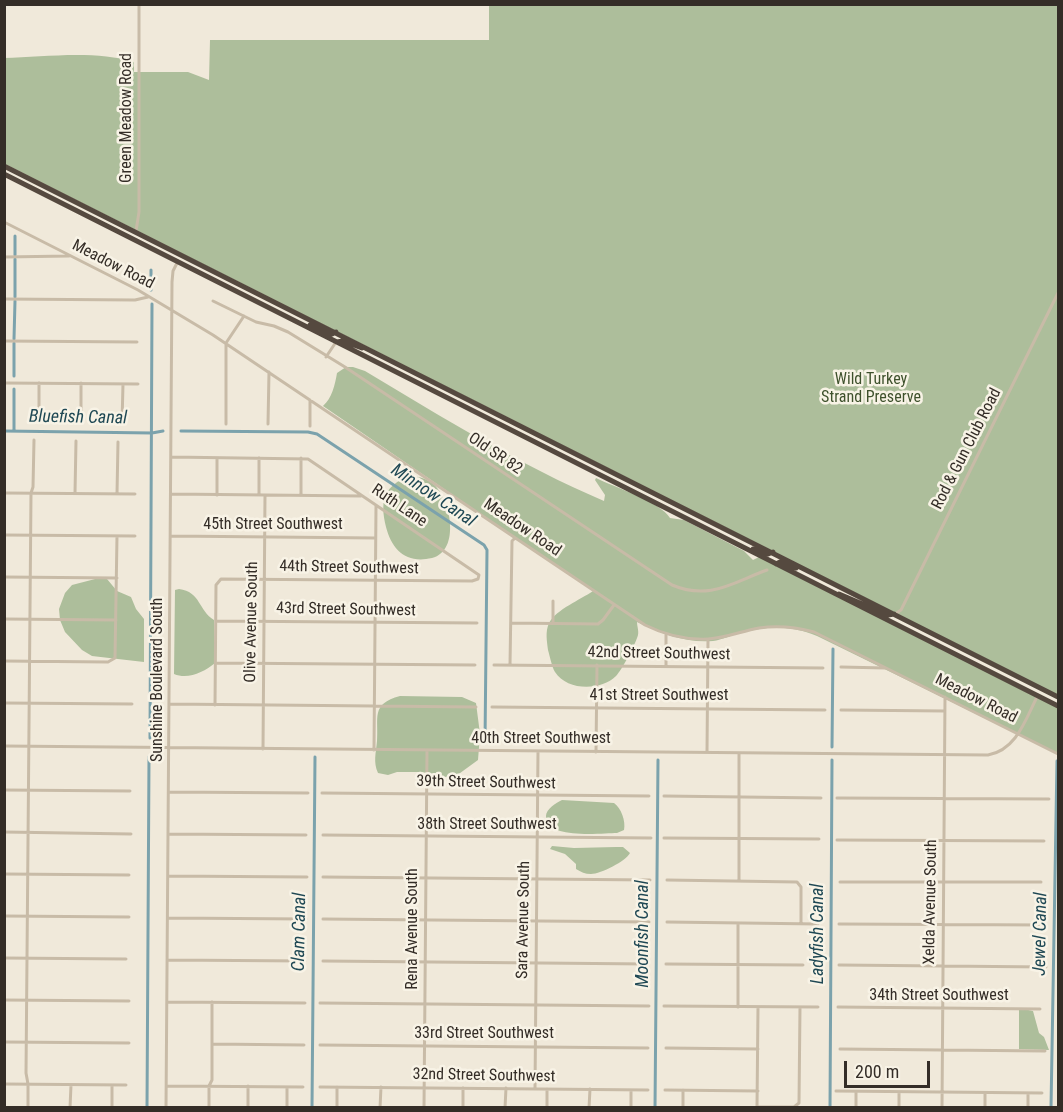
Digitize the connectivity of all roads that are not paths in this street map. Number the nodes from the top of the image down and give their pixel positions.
1 (139, 4) edge
2 (4, 166) edge
3 (4, 174) edge
4 (4, 222) edge
5 (136, 231) junction
6 (181, 254) junction
7 (71, 256) junction
8 (4, 257) edge
9 (177, 262) junction
10 (1059, 293) edge
11 (150, 297) junction
12 (4, 299) edge
13 (213, 301) dead end
14 (172, 310) junction
15 (278, 313) junction
16 (244, 316) junction
17 (336, 332) junction
18 (4, 341) edge
19 (137, 342) dead end
20 (336, 342) junction
21 (226, 343) junction
22 (326, 357) junction
23 (404, 367) junction
24 (269, 372) junction
25 (4, 383) edge
26 (39, 383) junction
27 (81, 383) junction
28 (123, 384) junction
29 (138, 384) dead end
30 (310, 400) junction
31 (39, 422) dead end
32 (81, 422) dead end
33 (122, 423) dead end
34 (226, 424) dead end
35 (268, 424) dead end
36 (310, 426) dead end
37 (34, 440) dead end
38 (76, 441) dead end
39 (118, 442) dead end
40 (171, 457) junction
41 (217, 458) junction
42 (259, 458) junction
43 (301, 458) junction
44 (4, 493) edge
45 (31, 493) junction
46 (75, 493) junction
47 (117, 494) junction
48 (135, 494) dead end
49 (171, 494) junction
50 (217, 495) junction
51 (259, 495) junction
52 (265, 495) junction
53 (301, 495) junction
54 (363, 496) junction
55 (376, 504) junction
56 (716, 534) junction
57 (4, 535) edge
58 (30, 535) junction
59 (117, 536) junction
60 (135, 536) dead end
61 (171, 536) junction
62 (265, 537) junction
63 (375, 538) junction
64 (515, 538) junction
65 (773, 552) junction
66 (776, 564) junction
67 (767, 570) dead end
68 (4, 577) edge
69 (30, 577) junction
70 (117, 578) junction
71 (264, 579) junction
72 (478, 579) joint
73 (375, 580) junction
74 (828, 580) junction
75 (832, 592) junction
76 (553, 601) dead end
77 (614, 604) junction
78 (895, 614) junction
79 (4, 619) edge
80 (30, 619) junction
81 (116, 620) junction
82 (216, 621) junction
83 (264, 621) junction
84 (375, 622) junction
85 (477, 623) dead end
86 (511, 623) junction
87 (553, 623) junction
88 (666, 634) junction
89 (708, 639) junction
90 (4, 661) edge
91 (29, 661) junction
92 (215, 663) junction
93 (264, 663) junction
94 (374, 664) junction
95 (475, 665) dead end
96 (494, 665) dead end
97 (510, 665) junction
98 (597, 665) junction
99 (666, 666) junction
100 (708, 667) junction
101 (841, 667) dead end
102 (823, 668) dead end
103 (887, 668) junction
104 (1042, 688) junction
105 (1038, 696) junction
106 (945, 697) junction
107 (1059, 697) edge
108 (4, 703) edge
109 (29, 703) junction
110 (132, 704) dead end
111 (170, 704) junction
112 (215, 705) junction
113 (263, 705) junction
114 (374, 706) junction
115 (1059, 706) edge
116 (476, 707) dead end
117 (492, 707) dead end
118 (597, 708) junction
119 (708, 709) junction
120 (825, 710) dead end
121 (841, 710) dead end
122 (945, 711) junction
123 (1018, 733) junction
124 (4, 747) edge
125 (29, 747) junction
126 (169, 748) junction
127 (263, 749) junction
128 (374, 750) junction
129 (427, 750) junction
130 (538, 751) junction
131 (596, 752) junction
132 (707, 752) junction
133 (740, 753) junction
134 (945, 754) junction
135 (1059, 754) edge
136 (4, 790) edge
137 (28, 791) junction
138 (130, 792) dead end
139 (169, 792) junction
140 (308, 793) dead end
141 (322, 793) dead end
142 (426, 794) junction
143 (537, 795) junction
144 (649, 796) dead end
145 (664, 796) dead end
146 (739, 797) junction
147 (821, 798) dead end
148 (837, 798) dead end
149 (944, 798) junction
150 (1049, 799) dead end
151 (4, 832) edge
152 (28, 833) junction
153 (131, 834) dead end
154 (168, 834) junction
155 (306, 835) dead end
156 (323, 835) dead end
157 (426, 836) junction
158 (537, 837) junction
159 (651, 838) dead end
160 (663, 838) dead end
161 (739, 839) junction
162 (819, 839) dead end
163 (837, 840) dead end
164 (944, 840) junction
165 (1044, 841) dead end
166 (4, 874) edge
167 (28, 874) junction
168 (129, 875) dead end
169 (168, 876) junction
170 (307, 877) dead end
171 (323, 877) dead end
172 (426, 878) junction
173 (537, 879) junction
174 (650, 880) dead end
175 (667, 880) dead end
176 (739, 881) junction
177 (840, 882) dead end
178 (944, 882) junction
179 (1041, 882) dead end
180 (4, 916) edge
181 (27, 916) junction
182 (129, 917) dead end
183 (168, 918) junction
184 (306, 919) dead end
185 (323, 919) dead end
186 (425, 920) junction
187 (536, 921) junction
188 (649, 922) dead end
189 (667, 922) dead end
190 (738, 923) junction
191 (801, 923) junction
192 (818, 924) dead end
193 (839, 924) dead end
194 (943, 924) junction
195 (1046, 925) dead end
196 (4, 958) edge
197 (27, 958) junction
198 (126, 959) dead end
199 (167, 960) junction
200 (305, 961) dead end
201 (323, 961) dead end
202 (425, 962) junction
203 (536, 963) junction
204 (648, 964) dead end
205 (666, 964) dead end
206 (738, 965) junction
207 (803, 965) dead end
208 (839, 965) dead end
209 (943, 966) junction
210 (1046, 967) dead end
211 (4, 1000) edge
212 (27, 1000) junction
213 (129, 1001) dead end
214 (167, 1002) junction
215 (212, 1002) junction
216 (304, 1003) dead end
217 (320, 1003) dead end
218 (425, 1004) junction
219 (535, 1005) junction
220 (649, 1006) dead end
221 (664, 1006) dead end
222 (738, 1007) junction
223 (758, 1007) junction
224 (800, 1007) junction
225 (818, 1007) dead end
226 (838, 1007) dead end
227 (942, 1008) junction
228 (1040, 1009) dead end
229 (4, 1042) edge
230 (26, 1043) junction
231 (129, 1043) dead end
232 (212, 1044) junction
233 (304, 1045) dead end
234 (320, 1045) dead end
235 (424, 1046) junction
236 (535, 1047) junction
237 (648, 1048) dead end
238 (666, 1048) dead end
239 (758, 1049) junction
240 (840, 1049) dead end
241 (942, 1050) junction
242 (1045, 1051) dead end
243 (4, 1084) edge
244 (28, 1084) junction
245 (70, 1085) junction
246 (112, 1085) junction
247 (126, 1085) dead end
248 (166, 1086) junction
249 (209, 1086) junction
250 (248, 1086) junction
251 (287, 1087) junction
252 (303, 1087) dead end
253 (320, 1087) dead end
254 (338, 1087) junction
255 (381, 1087) junction
256 (424, 1088) junction
257 (463, 1088) junction
258 (506, 1089) junction
259 (535, 1089) junction
260 (547, 1089) junction
261 (590, 1089) junction
262 (631, 1090) junction
263 (648, 1090) dead end
264 (665, 1090) dead end
265 (683, 1090) junction
266 (758, 1091) junction
267 (836, 1091) dead end
268 (856, 1092) junction
269 (899, 1092) junction
270 (942, 1092) junction
271 (985, 1093) junction
272 (1028, 1093) junction
273 (1041, 1093) dead end
274 (28, 1107) edge
275 (70, 1107) edge
276 (112, 1107) edge
277 (166, 1107) edge
278 (209, 1107) edge
279 (248, 1107) edge
280 (287, 1107) edge
281 (337, 1107) edge
282 (380, 1107) edge
283 (423, 1107) edge
284 (463, 1107) edge
285 (505, 1107) edge
286 (547, 1107) edge
287 (589, 1107) edge
288 (631, 1107) edge
289 (683, 1107) edge
290 (758, 1107) edge
291 (856, 1107) edge
292 (899, 1107) edge
293 (942, 1107) edge
294 (985, 1107) edge
295 (1028, 1107) edge

1 - 5 street, Green Meadow Road
2 - 5 highway
3 - 9 highway
4 - 7 street, Meadow Road
5 - 6 highway
6 - 9 street, Sunshine Boulevard South
6 - 17 highway
7 - 8 street
7 - 11 street, Meadow Road
9 - 14 street, Sunshine Boulevard South
9 - 15 highway
10 - 78 street, Rod & Gun Club Road
11 - 12 street
11 - 14 street, Meadow Road
13 - 16 street, Old SR 82
14 - 21 street, Meadow Road
14 - 40 street, Sunshine Boulevard South
15 - 17 highway
15 - 20 highway
16 - 21 street
16 - 22 street, Old SR 82
17 - 23 highway
18 - 19 street
20 - 22 street
20 - 23 highway
20 - 56 highway
21 - 24 street, Meadow Road
21 - 34 street
22 - 67 street, Old SR 82
23 - 65 highway
24 - 30 street, Meadow Road
24 - 35 street
25 - 26 street
26 - 27 street
26 - 31 street
27 - 28 street
27 - 32 street
28 - 29 street
28 - 33 street
30 - 36 street
30 - 64 street, Meadow Road
37 - 45 street
38 - 46 street
39 - 47 street
40 - 41 street
40 - 49 street, Sunshine Boulevard South
41 - 42 street
41 - 50 street
42 - 43 street
42 - 51 street
43 - 53 street
43 - 54 street, Ruth Lane
44 - 45 street
45 - 46 street
45 - 58 street
46 - 47 street
47 - 48 street
49 - 50 street
49 - 61 street, Sunshine Boulevard South
50 - 51 street
51 - 52 street
52 - 53 street
52 - 62 street, Olive Avenue South
53 - 54 street
54 - 55 street, Ruth Lane
55 - 63 street
55 - 72 street, Ruth Lane
56 - 65 highway
56 - 66 highway
57 - 58 street
58 - 59 street
58 - 69 street
59 - 60 street
59 - 70 street
61 - 62 street, 45th Street Southwest
61 - 111 street, Sunshine Boulevard South
62 - 63 street, 45th Street Southwest
62 - 71 street, Olive Avenue South
63 - 73 street
64 - 77 street, Meadow Road
64 - 86 street
65 - 74 highway
66 - 74 highway
66 - 75 highway
68 - 69 street
69 - 70 street
69 - 80 street
70 - 81 street
71 - 73 street, 44th Street Southwest
71 - 82 street, 44th Street Southwest
71 - 83 street, Olive Avenue South
72 - 73 street, 44th Street Southwest
73 - 84 street
74 - 78 highway
75 - 78 highway
75 - 105 highway
76 - 87 street
77 - 87 street
77 - 88 street, Meadow Road
78 - 104 highway
79 - 80 street
80 - 81 street
80 - 91 street
81 - 91 street
82 - 83 street, 43rd Street Southwest
82 - 92 street
83 - 84 street, 43rd Street Southwest
83 - 93 street, Olive Avenue South
84 - 85 street, 43rd Street Southwest
84 - 94 street
86 - 87 street
86 - 97 street
88 - 89 street, Meadow Road
88 - 99 street
89 - 100 street
89 - 103 street, Meadow Road
90 - 91 street
91 - 109 street
92 - 93 street
92 - 112 street
93 - 94 street
93 - 113 street, Olive Avenue South
94 - 95 street
94 - 114 street
96 - 97 street, 42nd Street Southwest
97 - 98 street, 42nd Street Southwest
98 - 99 street, 42nd Street Southwest
98 - 118 street
99 - 100 street, 42nd Street Southwest
100 - 102 street, 42nd Street Southwest
100 - 119 street
101 - 103 street
103 - 106 street, Meadow Road
104 - 105 street, 40th Street Southwest
104 - 107 highway
105 - 115 highway
105 - 123 street, 40th Street Southwest
106 - 122 street, Xelda Avenue South
106 - 123 street, Meadow Road
108 - 109 street
109 - 110 street
109 - 125 street
111 - 112 street
111 - 126 street, Sunshine Boulevard South
112 - 113 street
113 - 114 street
113 - 127 street, Olive Avenue South
114 - 116 street
114 - 128 street
117 - 118 street, 41st Street Southwest
118 - 119 street, 41st Street Southwest
118 - 131 street
119 - 120 street, 41st Street Southwest
119 - 132 street
121 - 122 street
122 - 134 street, Xelda Avenue South
123 - 134 street, 40th Street Southwest
123 - 135 street, Meadow Road
124 - 125 street, 40th Street Southwest
125 - 126 street, 40th Street Southwest
125 - 137 street
126 - 127 street, 40th Street Southwest
126 - 139 street, Sunshine Boulevard South
127 - 128 street, 40th Street Southwest
128 - 129 street, 40th Street Southwest
129 - 130 street, 40th Street Southwest
129 - 142 street, Rena Avenue South
130 - 131 street, 40th Street Southwest
130 - 143 street, Sara Avenue South
131 - 132 street, 40th Street Southwest
132 - 133 street, 40th Street Southwest
133 - 134 street, 40th Street Southwest
133 - 146 street
134 - 149 street, Xelda Avenue South
136 - 137 street
137 - 138 street
137 - 152 street
139 - 140 street
139 - 154 street, Sunshine Boulevard South
141 - 142 street, 39th Street Southwest
142 - 143 street, 39th Street Southwest
142 - 157 street, Rena Avenue South
143 - 144 street, 39th Street Southwest
143 - 158 street, Sara Avenue South
145 - 146 street
146 - 147 street
146 - 161 street
148 - 149 street
149 - 150 street
149 - 164 street, Xelda Avenue South
151 - 152 street
152 - 153 street
152 - 167 street
154 - 155 street
154 - 169 street, Sunshine Boulevard South
156 - 157 street, 38th Street Southwest
157 - 158 street, 38th Street Southwest
157 - 172 street, Rena Avenue South
158 - 159 street, 38th Street Southwest
158 - 173 street, Sara Avenue South
160 - 161 street
161 - 162 street
161 - 176 street
163 - 164 street
164 - 165 street
164 - 178 street, Xelda Avenue South
166 - 167 street
167 - 168 street
167 - 181 street
169 - 170 street
169 - 183 street, Sunshine Boulevard South
171 - 172 street
172 - 173 street
172 - 186 street, Rena Avenue South
173 - 174 street
173 - 187 street, Sara Avenue South
175 - 176 street
176 - 191 street
177 - 178 street
178 - 179 street
178 - 194 street, Xelda Avenue South
180 - 181 street
181 - 182 street
181 - 197 street
183 - 184 street
183 - 199 street, Sunshine Boulevard South
185 - 186 street
186 - 187 street
186 - 202 street, Rena Avenue South
187 - 188 street
187 - 203 street, Sara Avenue South
189 - 190 street
190 - 191 street
190 - 206 street
191 - 192 street
193 - 194 street
194 - 195 street
194 - 209 street, Xelda Avenue South
196 - 197 street
197 - 198 street
197 - 212 street
199 - 200 street
199 - 214 street, Sunshine Boulevard South
201 - 202 street
202 - 203 street
202 - 218 street, Rena Avenue South
203 - 204 street
203 - 219 street, Sara Avenue South
205 - 206 street
206 - 207 street
206 - 222 street
208 - 209 street
209 - 210 street
209 - 227 street, Xelda Avenue South
211 - 212 street
212 - 213 street
212 - 230 street
214 - 215 street
214 - 248 street, Sunshine Boulevard South
215 - 216 street
215 - 232 street
217 - 218 street
218 - 219 street
218 - 235 street, Rena Avenue South
219 - 220 street
219 - 236 street, Sara Avenue South
221 - 222 street
222 - 223 street
223 - 224 street
223 - 239 street
224 - 225 street
224 - 290 street
226 - 227 street, 34th Street Southwest
227 - 228 street, 34th Street Southwest
227 - 241 street, Xelda Avenue South
229 - 230 street
230 - 231 street
230 - 244 street
232 - 233 street
232 - 249 street
234 - 235 street, 33rd Street Southwest
235 - 236 street, 33rd Street Southwest
235 - 256 street, Rena Avenue South
236 - 237 street, 33rd Street Southwest
236 - 259 street, Sara Avenue South
238 - 239 street
239 - 266 street
240 - 241 street
241 - 242 street
241 - 270 street, Xelda Avenue South
243 - 244 street
244 - 245 street
244 - 274 street
245 - 246 street
245 - 275 street
246 - 247 street
246 - 276 street
248 - 249 street
248 - 277 street, Sunshine Boulevard South
249 - 250 street
249 - 278 street
250 - 251 street
250 - 279 street
251 - 252 street
251 - 280 street
253 - 254 street, 32nd Street Southwest
254 - 255 street, 32nd Street Southwest
254 - 281 street
255 - 256 street, 32nd Street Southwest
255 - 282 street
256 - 257 street, 32nd Street Southwest
256 - 283 street, Rena Avenue South
257 - 258 street, 32nd Street Southwest
257 - 284 street
258 - 259 street, 32nd Street Southwest
258 - 285 street
259 - 260 street, 32nd Street Southwest
260 - 261 street, 32nd Street Southwest
260 - 286 street
261 - 262 street, 32nd Street Southwest
261 - 287 street
262 - 263 street, 32nd Street Southwest
262 - 288 street
264 - 265 street
265 - 266 street
265 - 289 street
266 - 290 street
267 - 268 street
268 - 269 street
268 - 291 street
269 - 270 street
269 - 292 street
270 - 271 street
270 - 293 street, Xelda Avenue South
271 - 272 street
271 - 294 street
272 - 273 street
272 - 295 street

